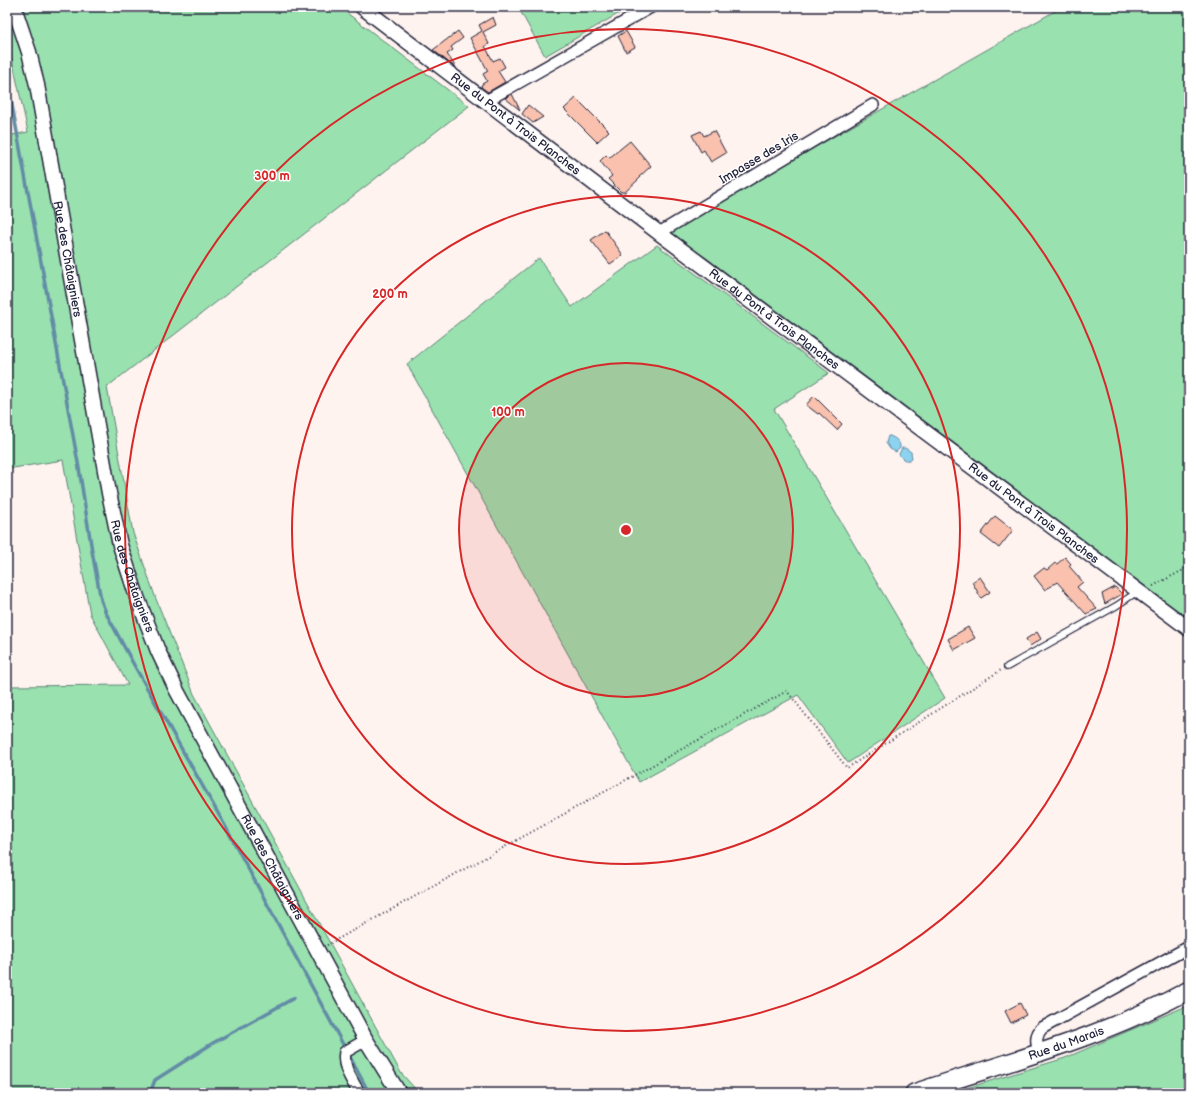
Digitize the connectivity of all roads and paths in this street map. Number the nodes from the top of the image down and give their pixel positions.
1 (13, 7) edge
2 (362, 7) edge
3 (650, 7) edge
4 (7, 11) edge
5 (486, 101) junction
6 (873, 105) dead end
7 (659, 233) junction
8 (1189, 567) edge
9 (1140, 591) junction
10 (1189, 628) edge
11 (1007, 667) joint
12 (1189, 947) edge
13 (317, 950) junction
14 (1189, 990) edge
15 (355, 1046) junction
16 (1039, 1054) junction
17 (359, 1093) edge
18 (399, 1093) edge
19 (914, 1093) edge

1 - 4 street
1 - 13 street, Rue des Châtaigniers
2 - 5 street, Rue du Pont à Trois Planches
3 - 5 street
5 - 7 street, Rue du Pont à Trois Planches
6 - 7 street, Impasse des Iris
7 - 9 street, Rue du Pont à Trois Planches
8 - 9 path
9 - 10 street, Rue du Pont à Trois Planches
9 - 11 lane
11 - 13 path
12 - 16 street
13 - 15 street, Rue des Châtaigniers
14 - 16 main road, Rue du Marais
15 - 17 street
15 - 18 street, Rue des Châtaigniers
16 - 19 main road, Rue du Marais

